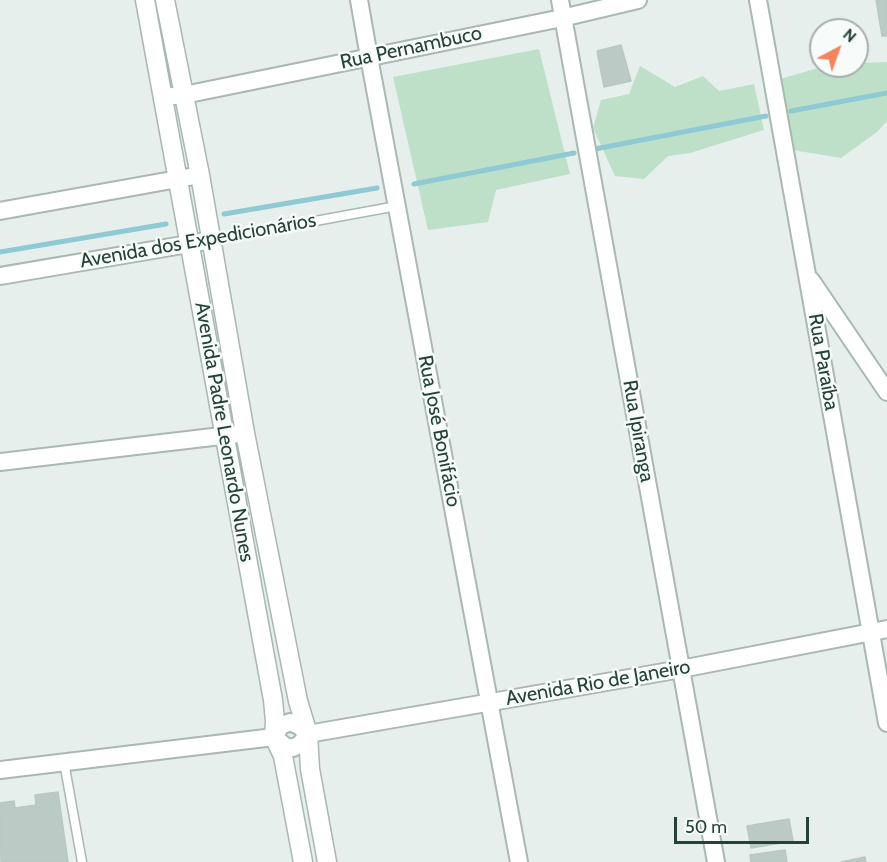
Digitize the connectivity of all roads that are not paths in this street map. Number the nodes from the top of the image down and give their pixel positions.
1 (145, 0) edge
2 (165, 0) edge
3 (359, 0) edge
4 (560, 0) edge
5 (638, 0) edge
6 (758, 0) edge
7 (562, 18) junction
8 (369, 57) junction
9 (184, 95) junction
10 (163, 97) junction
11 (200, 175) junction
12 (177, 179) junction
13 (397, 206) junction
14 (0, 212) edge
15 (212, 240) junction
16 (189, 244) junction
17 (807, 274) junction
18 (0, 276) edge
19 (887, 392) edge
20 (245, 433) junction
21 (225, 436) junction
22 (0, 462) edge
23 (879, 631) edge
24 (681, 669) junction
25 (490, 702) junction
26 (887, 723) edge
27 (308, 734) junction
28 (274, 737) junction
29 (64, 762) junction
30 (0, 770) edge
31 (82, 862) edge
32 (303, 862) edge
33 (327, 862) edge
34 (519, 862) edge
35 (716, 862) edge

1 - 10 street, Avenida Padre Leonardo Nunes
2 - 9 street, Avenida Padre Leonardo Nunes
3 - 8 street, Rua José Bonifácio
4 - 7 street, Rua Ipiranga
5 - 7 street, Rua Pernambuco
6 - 17 street, Rua Paraíba
7 - 8 street, Rua Pernambuco
7 - 24 street, Rua Ipiranga
8 - 9 street, Rua Pernambuco
8 - 13 street, Rua José Bonifácio
9 - 10 street, Rua Pernambuco
9 - 11 street, Avenida Padre Leonardo Nunes
10 - 12 street, Avenida Padre Leonardo Nunes
11 - 12 street
11 - 15 street, Avenida Padre Leonardo Nunes
12 - 14 street
12 - 16 street, Avenida Padre Leonardo Nunes
13 - 15 lane, Avenida dos Expedicionários
13 - 25 street, Rua José Bonifácio
15 - 16 street, Avenida dos Expedicionários
15 - 20 street, Avenida Padre Leonardo Nunes
16 - 18 street, Avenida dos Expedicionários
16 - 21 street, Avenida Padre Leonardo Nunes
17 - 19 street
17 - 23 street, Rua Paraíba
20 - 21 street
20 - 27 street, Avenida Padre Leonardo Nunes
21 - 22 street
21 - 28 street, Avenida Padre Leonardo Nunes
23 - 24 street, Avenida Rio de Janeiro
23 - 26 street, Rua Paraíba
24 - 25 street, Avenida Rio de Janeiro
24 - 35 street, Rua Ipiranga
25 - 27 street, Avenida Rio de Janeiro
25 - 34 street, Rua José Bonifácio
27 - 28 street
27 - 33 street, Avenida Padre Leonardo Nunes
28 - 29 street
28 - 32 street, Avenida Padre Leonardo Nunes
29 - 30 street
29 - 31 lane

